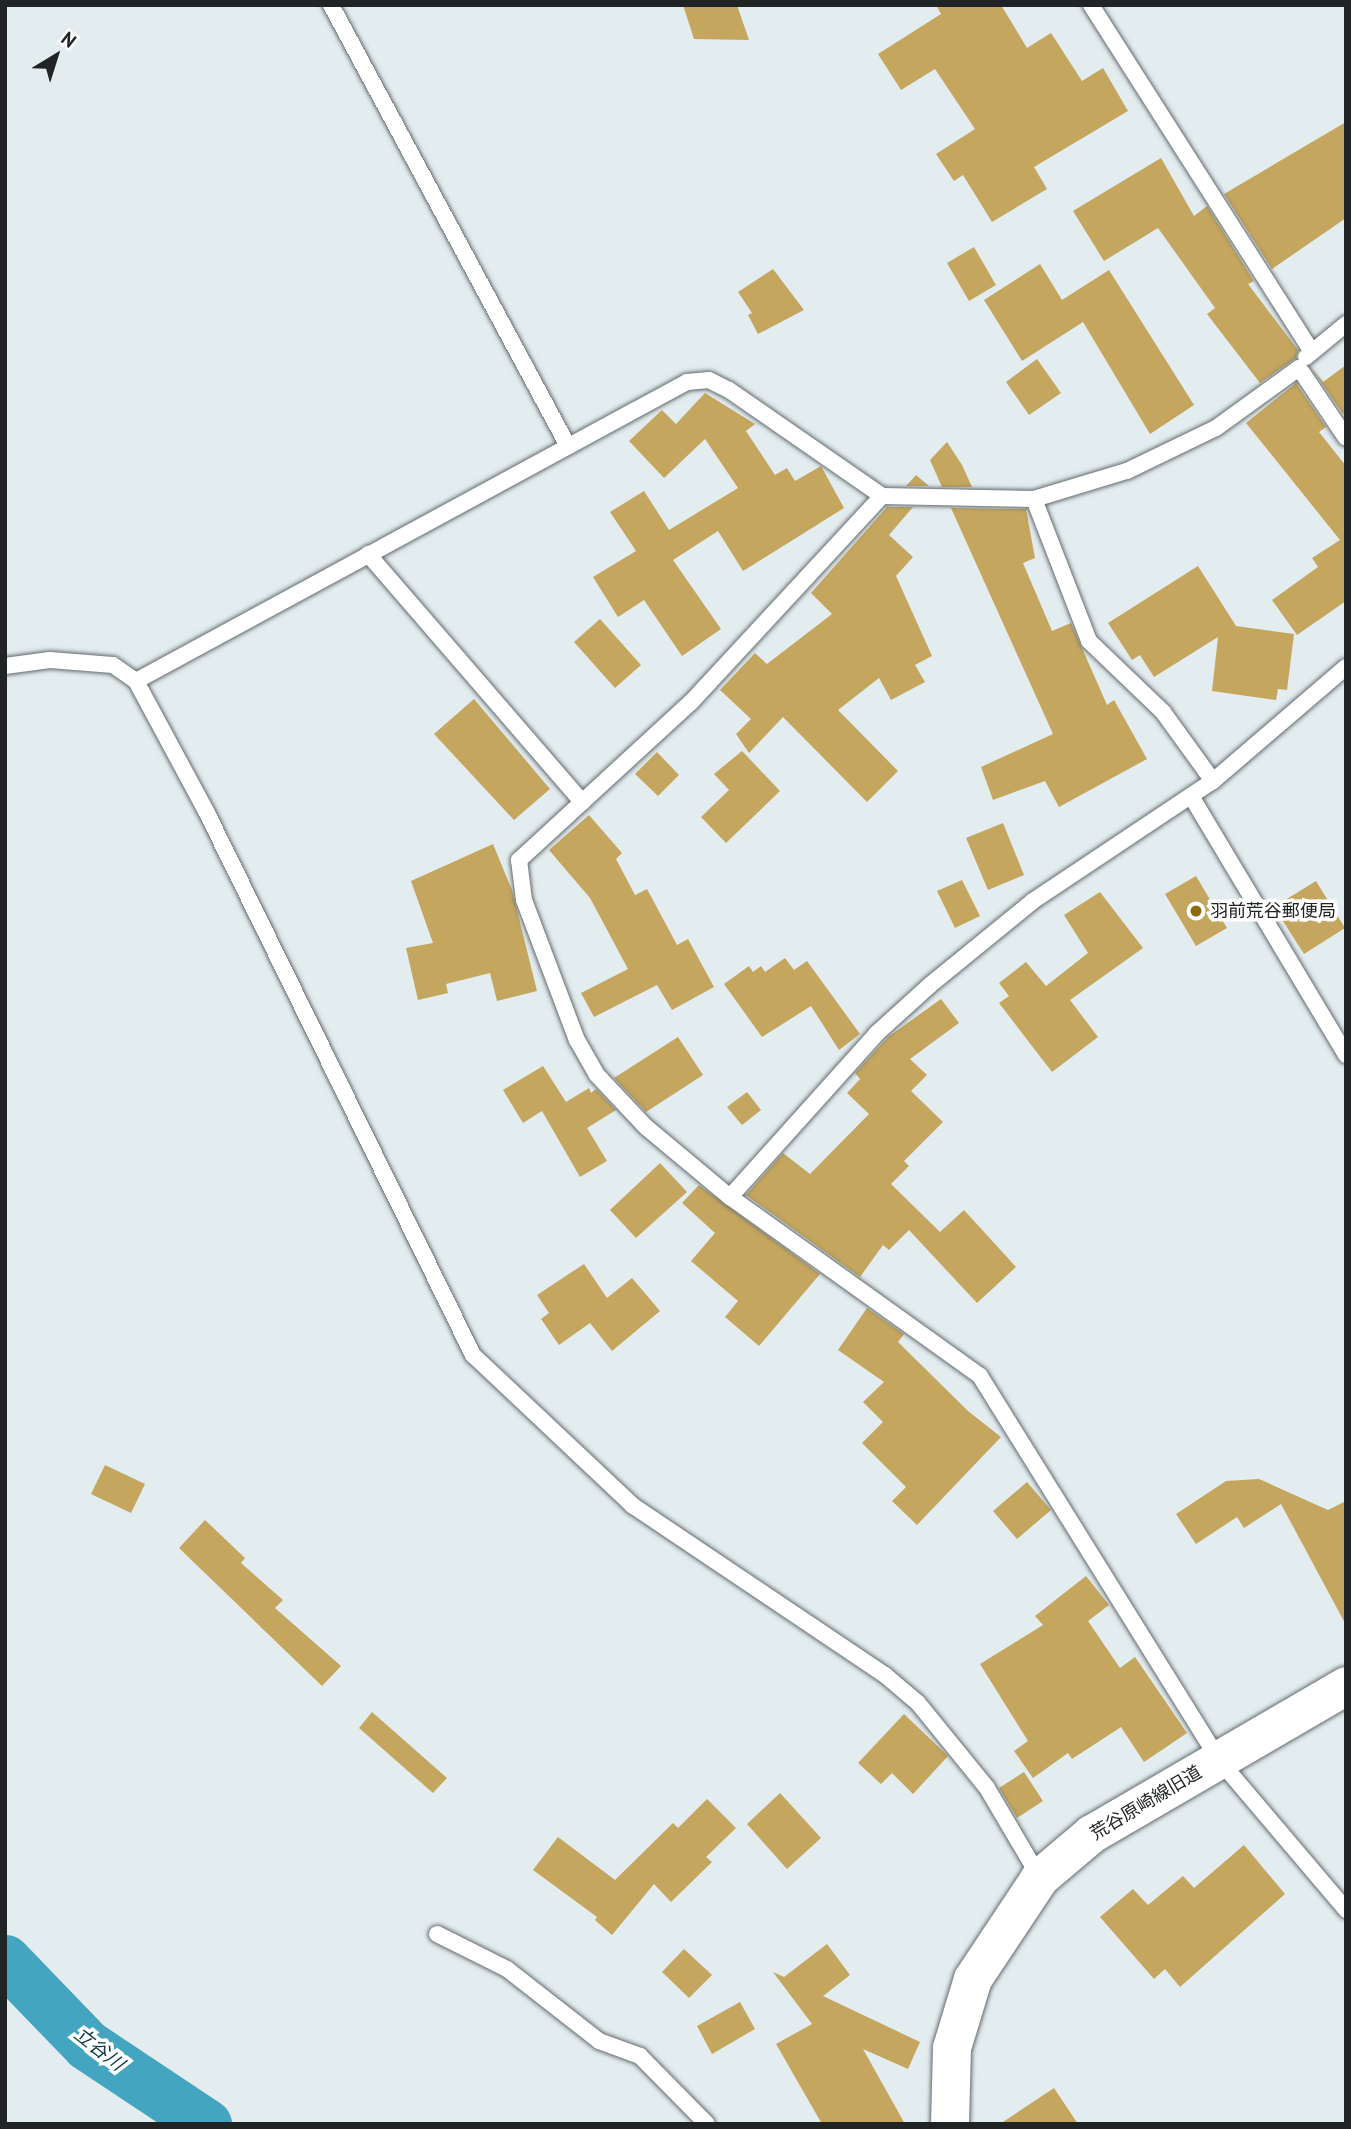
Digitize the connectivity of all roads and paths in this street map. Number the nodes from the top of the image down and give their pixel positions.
1 (331, 5) edge
2 (1091, 5) edge
3 (1346, 324) edge
4 (1311, 350) junction
5 (1300, 368) junction
6 (1346, 438) edge
7 (568, 446) junction
8 (882, 496) junction
9 (1034, 499) junction
10 (368, 554) junction
11 (5, 666) edge
12 (1346, 667) edge
13 (136, 681) junction
14 (1213, 781) junction
15 (1191, 796) junction
16 (582, 802) junction
17 (1346, 1055) edge
18 (730, 1197) junction
19 (1346, 1686) edge
20 (1219, 1760) junction
21 (1040, 1878) junction
22 (1346, 1910) edge
23 (437, 1934) dead end
24 (707, 2124) edge
25 (950, 2124) edge

1 - 7 lane
2 - 4 lane
3 - 4 lane
4 - 5 lane
5 - 6 lane
5 - 9 lane
7 - 8 lane
7 - 10 lane
8 - 9 lane
8 - 16 lane
9 - 14 lane
10 - 13 lane
10 - 16 lane
11 - 13 lane
12 - 14 lane
13 - 21 lane
14 - 15 lane
15 - 17 lane
15 - 18 lane
16 - 18 lane
18 - 20 lane
19 - 20 street, 荒谷原崎線旧道
20 - 21 street, 荒谷原崎線旧道
20 - 22 lane
21 - 25 street, 荒谷原崎線旧道
23 - 24 lane

